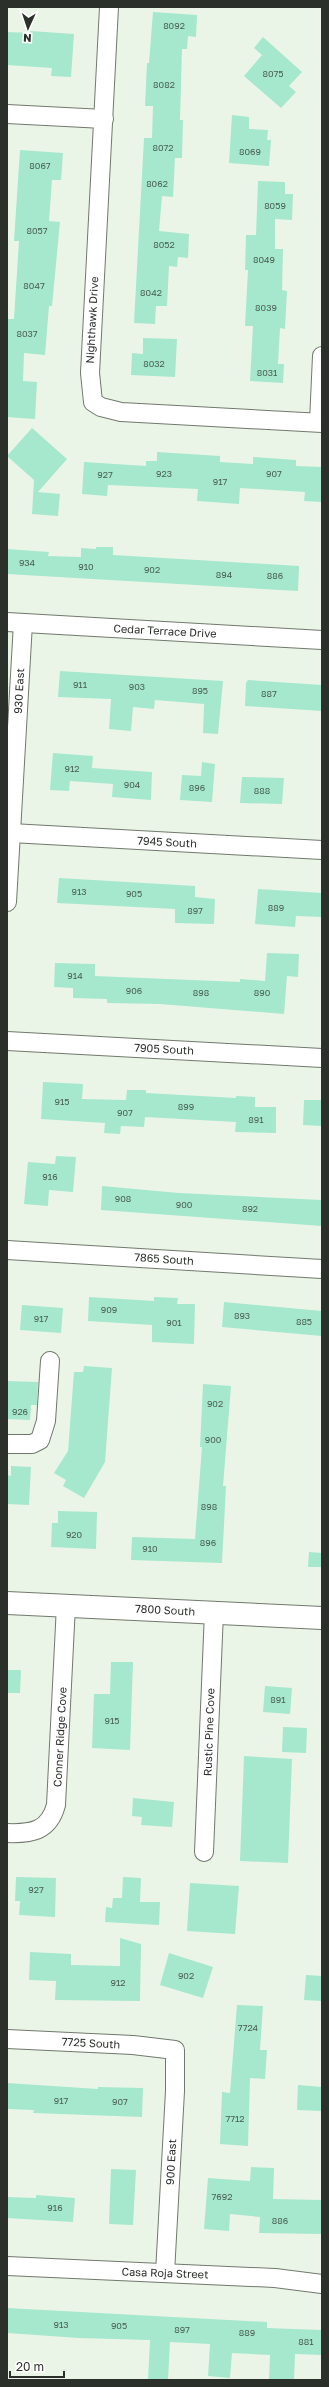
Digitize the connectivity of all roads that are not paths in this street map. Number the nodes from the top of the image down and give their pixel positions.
1 (109, 7) edge
2 (7, 114) edge
3 (104, 119) junction
4 (322, 356) edge
5 (320, 422) edge
6 (15, 623) edge
7 (322, 640) edge
8 (11, 833) junction
9 (322, 850) edge
10 (7, 902) edge
11 (7, 1041) edge
12 (322, 1058) edge
13 (7, 1250) edge
14 (322, 1269) edge
15 (50, 1361) dead end
16 (7, 1444) edge
17 (7, 1603) edge
18 (66, 1606) junction
19 (214, 1612) junction
20 (322, 1618) edge
21 (7, 1833) edge
22 (204, 1852) dead end
23 (7, 2039) edge
24 (175, 2050) joint
25 (7, 2266) edge
26 (165, 2273) junction
27 (322, 2284) edge

1 - 3 street, Nighthawk Drive
2 - 3 street
3 - 5 street, Nighthawk Drive
4 - 5 street
6 - 7 street, Cedar Terrace Drive
6 - 8 street, 930 East
8 - 9 street, 7945 South
8 - 10 street, 930 East
11 - 12 street, 7905 South
13 - 14 street, 7865 South
15 - 16 street
17 - 18 main road, 7800 South
18 - 19 main road, 7800 South
18 - 21 street, Conner Ridge Cove
19 - 20 main road, 7800 South
19 - 22 street, Rustic Pine Cove
23 - 24 street, 7725 South
24 - 26 street, 900 East
25 - 26 street, Casa Roja Street
26 - 27 street, Casa Roja Street

